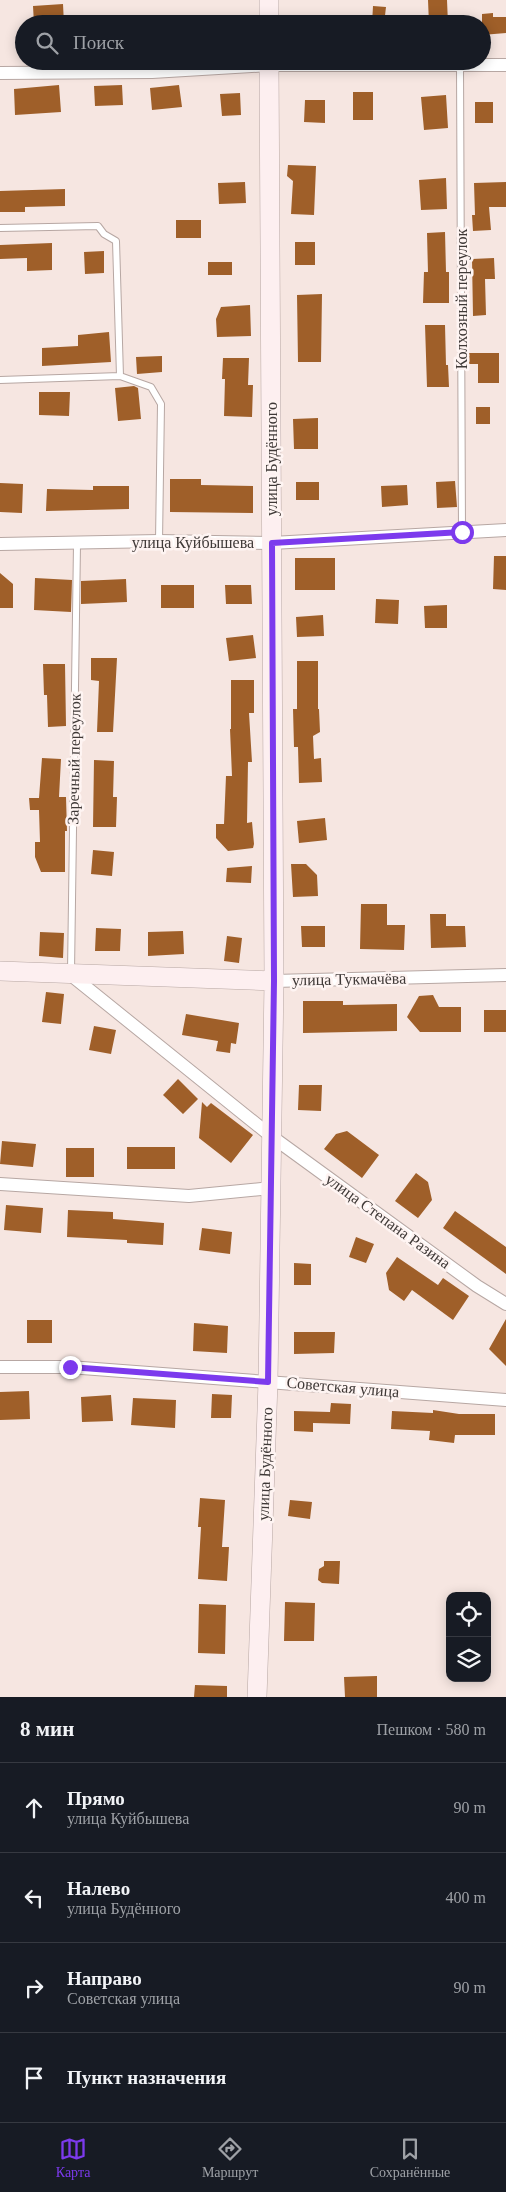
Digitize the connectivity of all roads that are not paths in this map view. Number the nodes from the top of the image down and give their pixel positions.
1 (268, 0) edge
2 (269, 15) edge
3 (491, 66) edge
4 (506, 66) edge
5 (178, 70) edge
6 (269, 70) edge
7 (460, 70) edge
8 (0, 74) edge
9 (0, 228) edge
10 (120, 376) junction
11 (0, 380) edge
12 (506, 530) edge
13 (462, 532) junction
14 (160, 542) junction
15 (272, 543) junction
16 (0, 544) edge
17 (77, 544) junction
18 (0, 971) edge
19 (71, 975) junction
20 (506, 975) edge
21 (274, 981) junction
22 (271, 1136) junction
23 (0, 1184) edge
24 (271, 1188) junction
25 (506, 1304) edge
26 (0, 1367) edge
27 (268, 1382) junction
28 (506, 1400) edge
29 (257, 1697) edge

1 - 2 street
3 - 4 street
5 - 8 street
6 - 15 street, улица Будённого
7 - 13 lane, Колхозный переулок
9 - 10 lane
10 - 11 lane
10 - 14 lane
12 - 13 street, улица Куйбышева
13 - 15 street, улица Куйбышева
14 - 15 street, улица Куйбышева
14 - 17 street, улица Куйбышева
15 - 21 street, улица Будённого
16 - 17 street, улица Куйбышева
17 - 19 lane, Заречный переулок
18 - 19 street, улица Тукмачёва
19 - 21 street, улица Тукмачёва
19 - 22 street
20 - 21 street, улица Тукмачёва
21 - 22 street, улица Будённого
22 - 24 street, улица Будённого
22 - 25 street, улица Степана Разина
23 - 24 street
24 - 27 street, улица Будённого
26 - 27 street, Советская улица
27 - 28 street, Советская улица
27 - 29 street, улица Будённого

